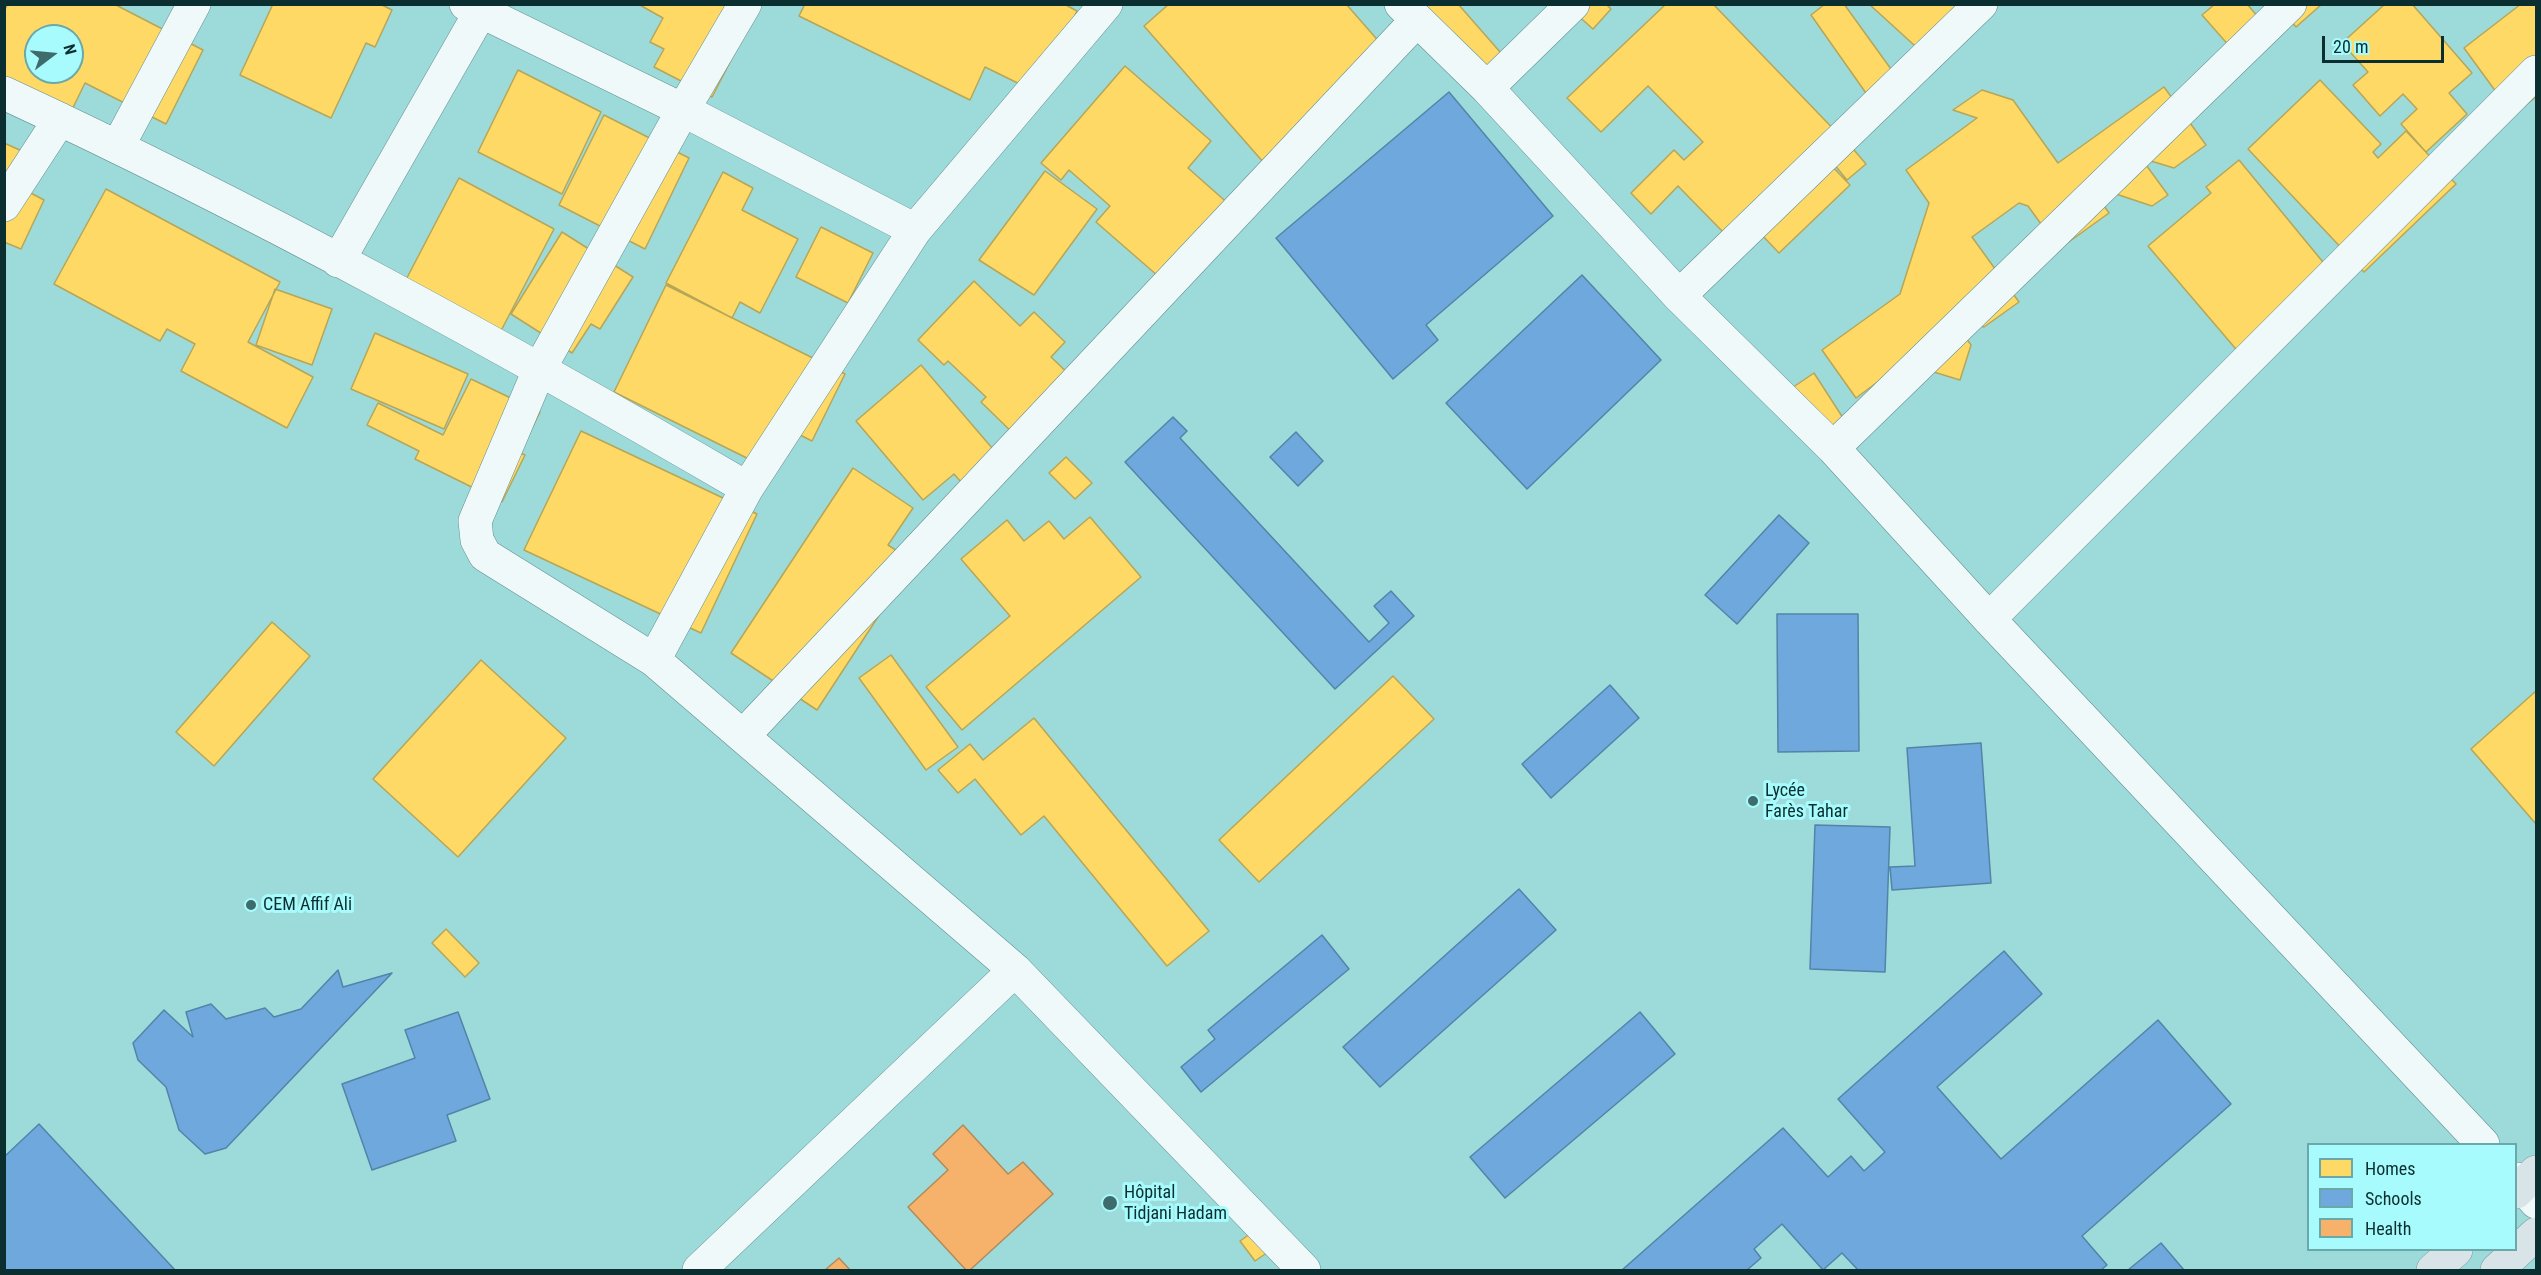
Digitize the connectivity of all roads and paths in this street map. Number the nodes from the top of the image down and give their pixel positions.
1 (194, 4) edge
2 (745, 4) edge
3 (1573, 4) edge
4 (1981, 4) edge
5 (2290, 4) edge
6 (1101, 6) edge
7 (477, 7) edge
8 (1409, 12) edge
9 (2536, 72) edge
10 (1487, 88) junction
11 (4, 93) edge
12 (683, 110) junction
13 (60, 119) junction
14 (118, 146) junction
15 (4, 205) edge
16 (915, 230) junction
17 (338, 261) junction
18 (1679, 296) junction
19 (540, 368) junction
20 (1833, 448) junction
21 (747, 488) junction
22 (1989, 619) junction
23 (654, 660) junction
24 (743, 736) junction
25 (1015, 970) junction
26 (2482, 1143) edge
27 (2536, 1234) edge
28 (2455, 1251) edge
29 (699, 1270) edge
30 (1304, 1270) edge
31 (2433, 1270) edge
32 (2497, 1270) edge

1 - 14 street
2 - 12 street
3 - 10 street
4 - 18 street
5 - 20 street
6 - 16 street
7 - 12 street
7 - 17 street
8 - 10 street
8 - 24 street
9 - 22 street
10 - 18 street
11 - 13 street
12 - 16 street
12 - 19 street
13 - 14 street
13 - 15 street
14 - 17 street
16 - 21 street
17 - 19 street
18 - 20 street
19 - 21 street
19 - 23 street
20 - 22 street
21 - 23 street
22 - 26 street
23 - 24 street
24 - 25 street
25 - 29 street
25 - 30 street
27 - 32 main road
28 - 31 main road

